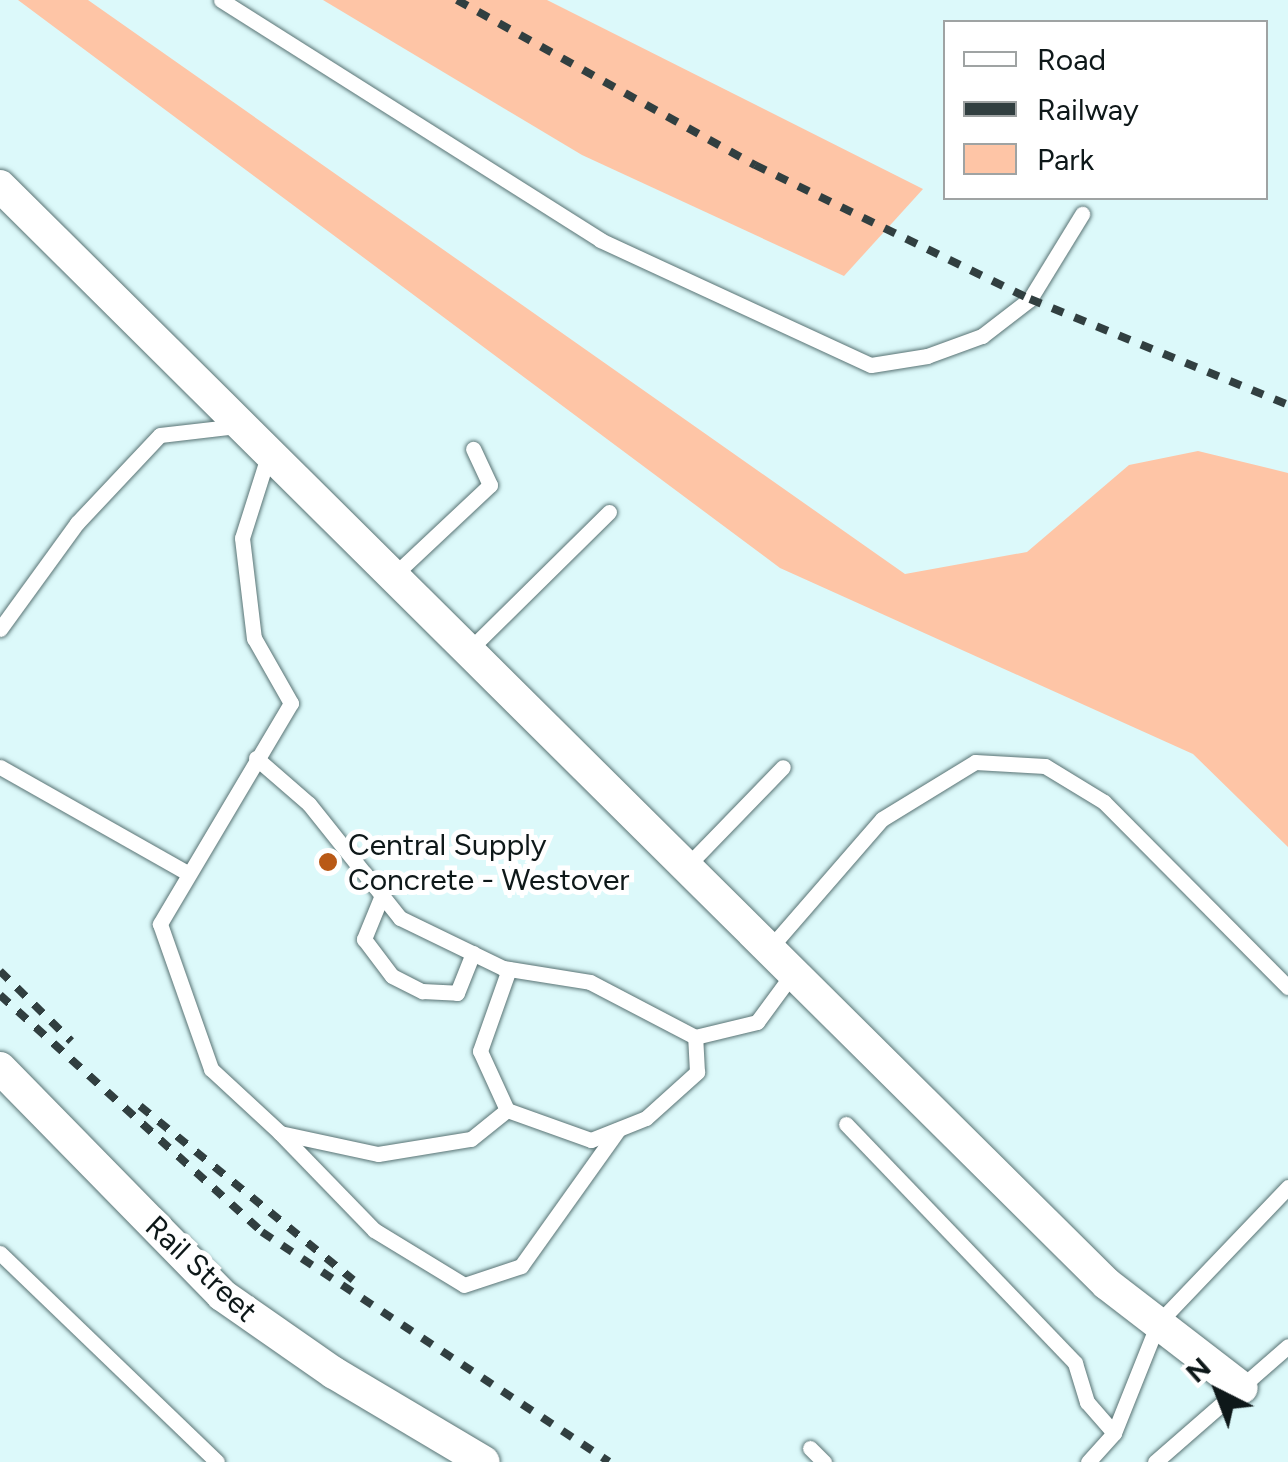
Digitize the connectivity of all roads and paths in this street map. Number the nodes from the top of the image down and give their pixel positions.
1 (221, 0) edge
2 (0, 186) edge
3 (1082, 214) dead end
4 (241, 426) junction
5 (474, 449) dead end
6 (269, 453) junction
7 (608, 512) dead end
8 (393, 576) junction
9 (0, 629) edge
10 (468, 651) junction
11 (256, 758) junction
12 (0, 767) edge
13 (783, 767) dead end
14 (686, 867) junction
15 (186, 873) junction
16 (382, 895) junction
17 (769, 949) junction
18 (474, 954) junction
19 (509, 969) junction
20 (793, 973) junction
21 (1288, 988) edge
22 (695, 1037) junction
23 (0, 1068) edge
24 (507, 1110) junction
25 (846, 1124) dead end
26 (618, 1130) junction
27 (280, 1133) junction
28 (1288, 1187) edge
29 (0, 1253) edge
30 (1158, 1323) junction
31 (1288, 1346) edge
32 (1242, 1388) junction
33 (1114, 1433) junction
34 (810, 1448) dead end
35 (477, 1460) edge
36 (216, 1462) edge
37 (824, 1462) edge
38 (1088, 1462) edge
39 (1156, 1462) edge

1 - 3 lane
2 - 4 street
4 - 6 street
4 - 9 lane
5 - 8 lane
6 - 8 street
6 - 11 lane
7 - 10 lane
8 - 10 street
10 - 14 street
11 - 15 lane
11 - 16 lane
12 - 15 lane
13 - 14 lane
14 - 17 street
15 - 27 lane
16 - 18 lane
16 - 18 lane
17 - 20 street
17 - 21 lane
18 - 19 lane
19 - 22 lane
19 - 24 lane
20 - 22 lane
20 - 30 street
22 - 26 lane
23 - 35 street, Rail Street
24 - 26 lane
24 - 27 lane
25 - 33 lane
26 - 27 lane
28 - 30 lane
29 - 36 lane
30 - 32 street
30 - 33 lane
31 - 32 lane
32 - 39 lane
33 - 38 lane
34 - 37 lane

